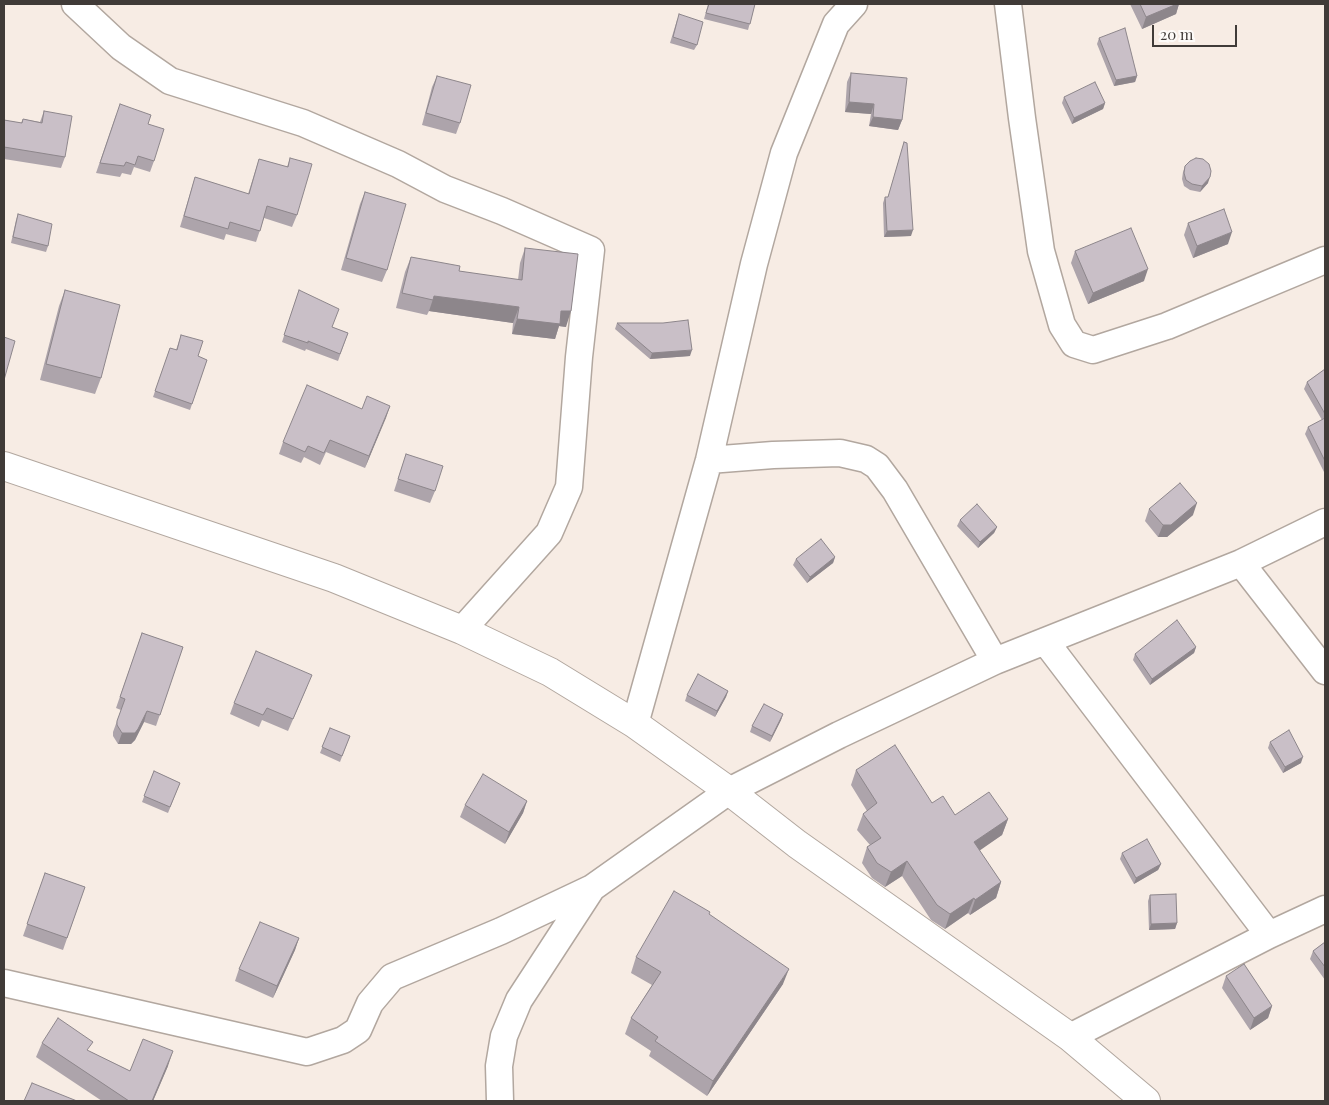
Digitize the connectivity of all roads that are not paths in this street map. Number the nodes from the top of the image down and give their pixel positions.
1 (75, 4) edge
2 (854, 4) edge
3 (1008, 4) edge
4 (1325, 260) edge
5 (709, 460) junction
6 (4, 466) edge
7 (1325, 522) edge
8 (1241, 563) junction
9 (462, 630) junction
10 (1045, 641) junction
11 (996, 661) junction
12 (1325, 671) edge
13 (635, 724) junction
14 (729, 791) junction
15 (592, 888) junction
16 (1325, 909) edge
17 (1269, 935) junction
18 (4, 982) edge
19 (1070, 1037) junction
20 (500, 1101) edge
21 (1146, 1101) edge

1 - 9 street
2 - 5 street
3 - 4 street
5 - 11 street
5 - 13 street
6 - 9 street
7 - 8 street
8 - 10 street
8 - 12 street
9 - 13 street
10 - 11 street
10 - 17 street
11 - 14 street
13 - 14 street
14 - 15 street
14 - 19 street
15 - 18 street
15 - 20 street
16 - 17 street
17 - 19 street
19 - 21 street

